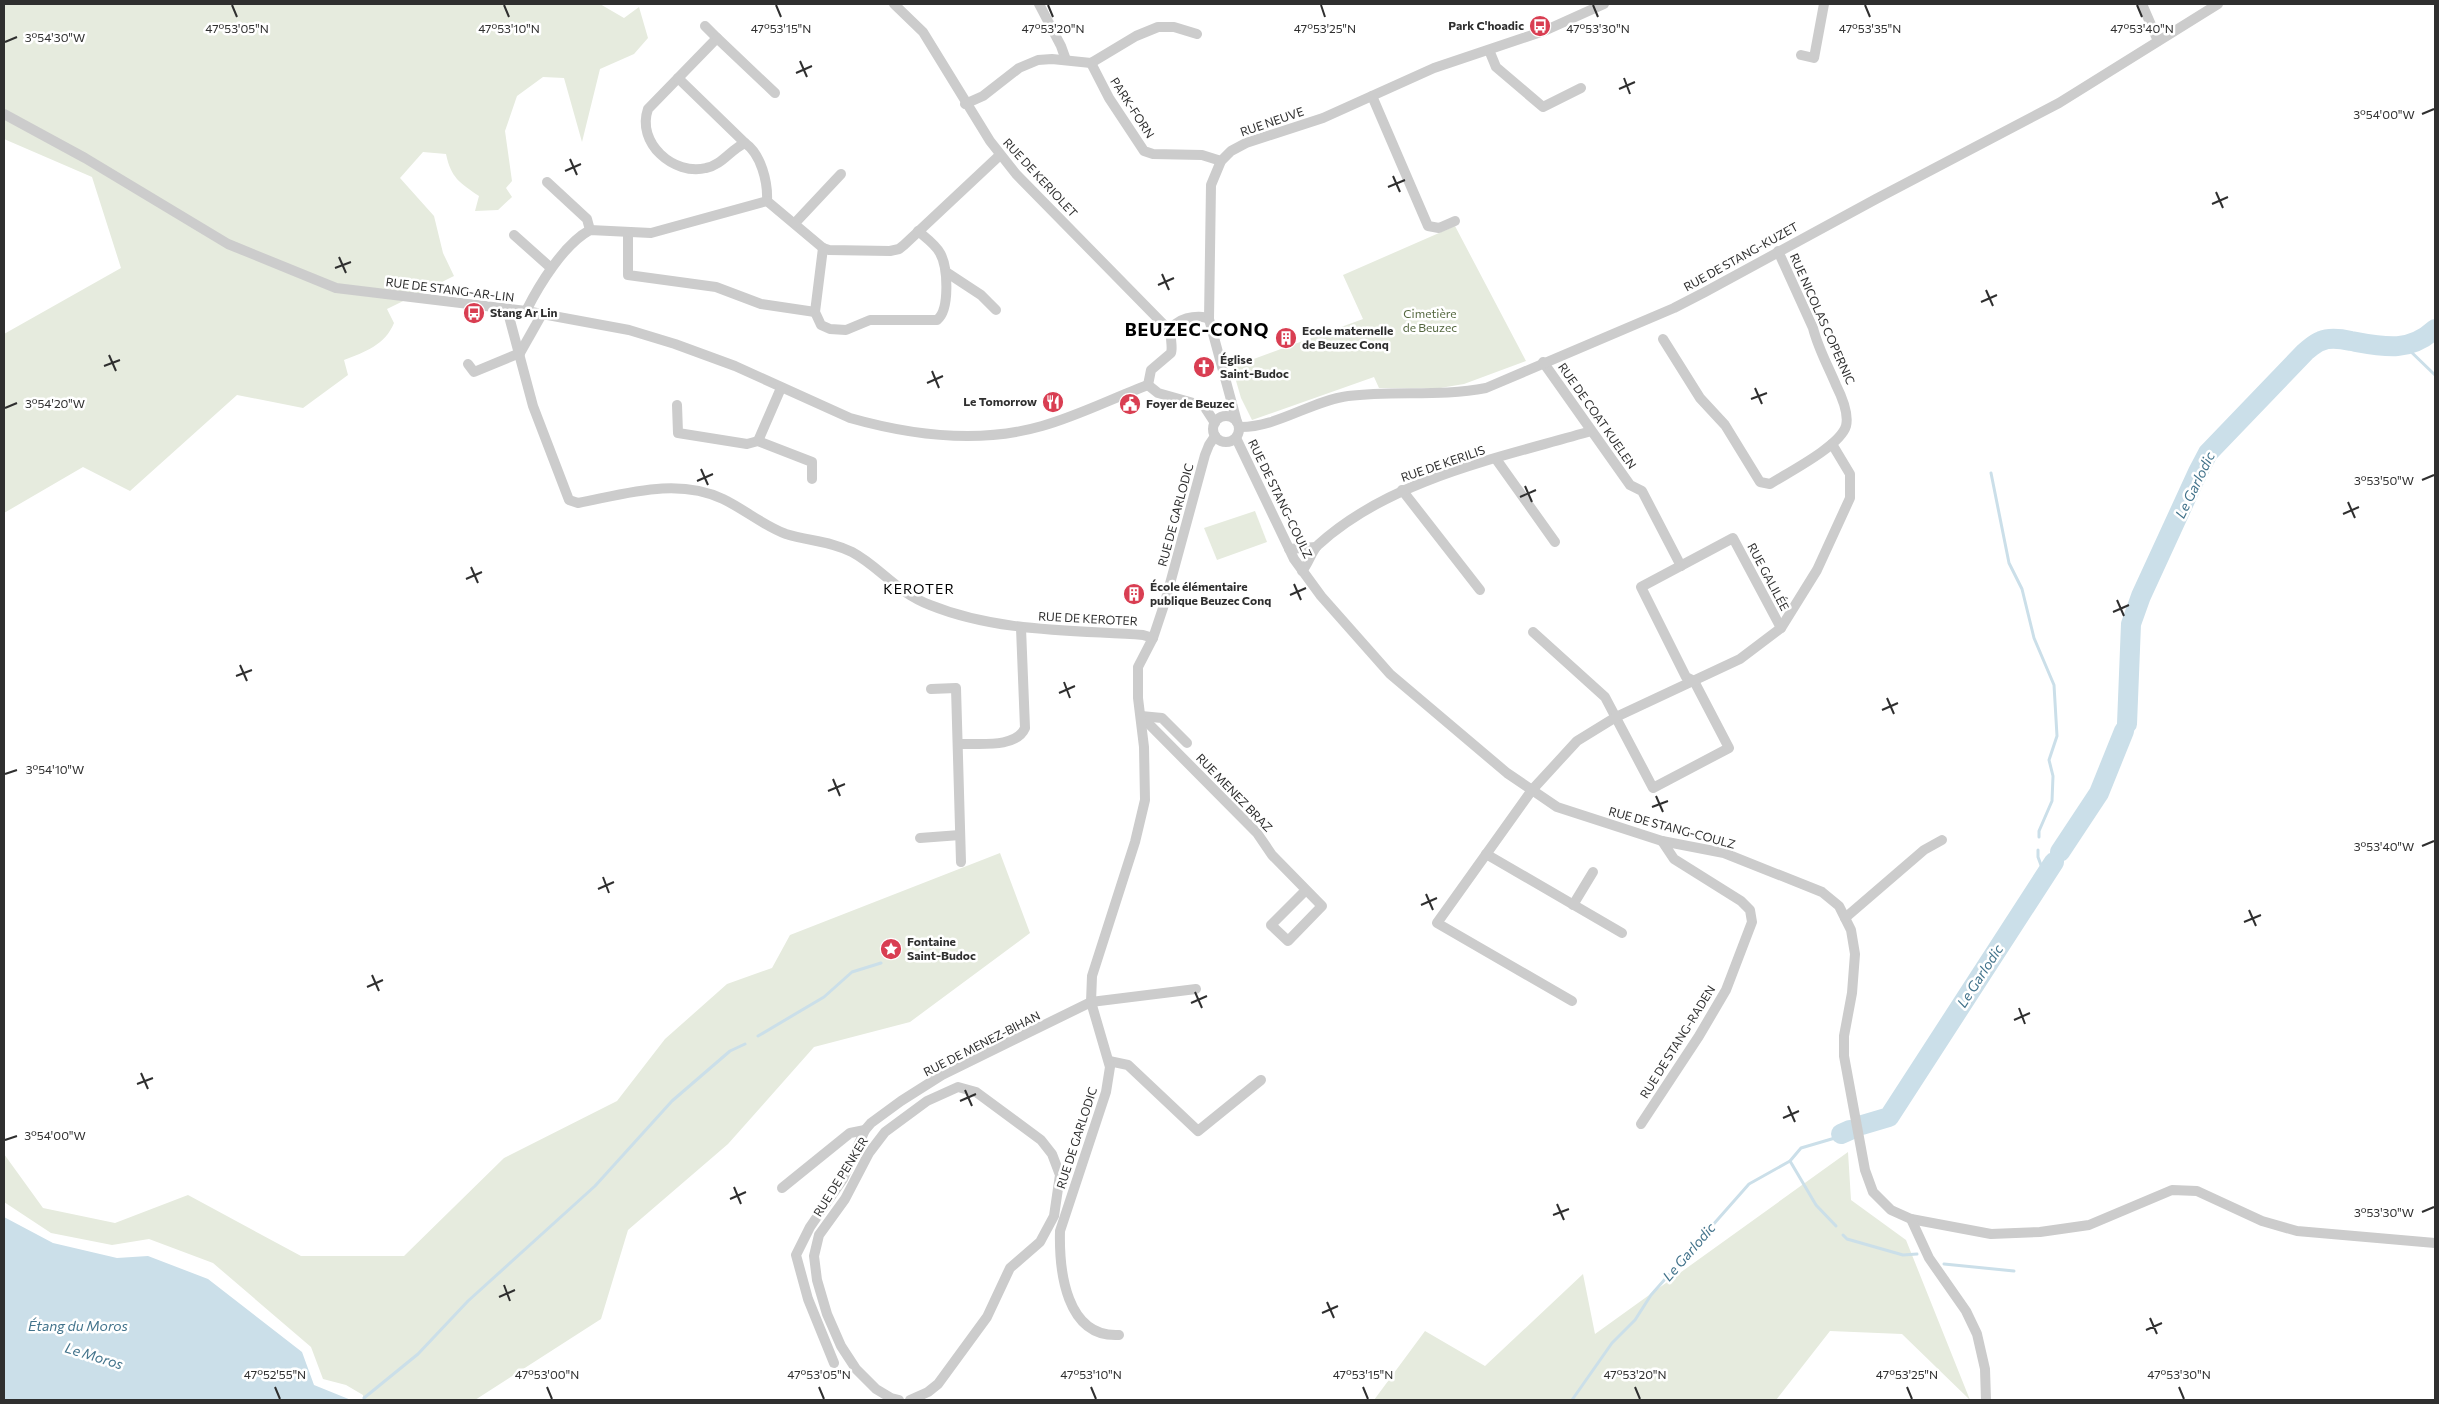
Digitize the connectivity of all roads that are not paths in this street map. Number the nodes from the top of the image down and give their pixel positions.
1 (894, 4) edge
2 (1039, 4) edge
3 (1604, 4) edge
4 (1824, 4) edge
5 (2142, 4) edge
6 (2218, 4) edge
7 (705, 26) dead end
8 (1197, 34) dead end
9 (717, 38) junction
10 (2158, 41) junction
11 (1489, 50) junction
12 (1800, 55) dead end
13 (1066, 60) junction
14 (1091, 63) junction
15 (678, 78) junction
16 (1581, 88) dead end
17 (775, 93) dead end
18 (1372, 96) junction
19 (965, 104) junction
20 (4, 114) edge
21 (745, 143) junction
22 (1000, 155) junction
23 (1221, 161) junction
24 (841, 174) dead end
25 (547, 182) dead end
26 (767, 201) junction
27 (1455, 221) dead end
28 (795, 223) junction
29 (590, 230) junction
30 (918, 231) junction
31 (628, 233) junction
32 (514, 235) dead end
33 (823, 248) junction
34 (1778, 251) junction
35 (551, 268) junction
36 (946, 272) junction
37 (507, 309) junction
38 (996, 310) dead end
39 (526, 311) junction
40 (815, 312) junction
41 (542, 314) junction
42 (1209, 319) junction
43 (1170, 331) junction
44 (1663, 339) dead end
45 (520, 353) junction
46 (1543, 362) junction
47 (468, 364) dead end
48 (1148, 384) junction
49 (781, 388) junction
50 (677, 405) dead end
51 (1214, 423) junction
52 (1237, 429) junction
53 (1591, 431) junction
54 (1215, 436) junction
55 (758, 441) junction
56 (1832, 444) junction
57 (1496, 459) junction
58 (812, 479) dead end
59 (1402, 490) junction
60 (1555, 542) dead end
61 (1316, 547) junction
62 (1289, 549) junction
63 (1681, 566) junction
64 (1302, 571) junction
65 (1480, 590) dead end
66 (1021, 628) junction
67 (1781, 628) junction
68 (1533, 632) dead end
69 (1153, 638) junction
70 (1694, 681) junction
71 (931, 689) dead end
72 (1141, 716) junction
73 (1616, 718) junction
74 (1186, 743) dead end
75 (958, 744) junction
76 (1532, 790) junction
77 (960, 835) junction
78 (920, 838) dead end
79 (1942, 840) dead end
80 (1662, 841) junction
81 (1486, 854) junction
82 (961, 862) dead end
83 (1593, 872) dead end
84 (1306, 890) junction
85 (1574, 905) junction
86 (1845, 918) junction
87 (1622, 934) dead end
88 (1196, 989) dead end
89 (1572, 1001) dead end
90 (1091, 1002) junction
91 (1109, 1061) junction
92 (1261, 1080) dead end
93 (1641, 1124) dead end
94 (865, 1130) junction
95 (1079, 1172) junction
96 (1060, 1175) junction
97 (782, 1188) dead end
98 (1911, 1219) junction
99 (2435, 1243) edge
100 (1119, 1335) dead end
101 (834, 1363) dead end
102 (899, 1400) edge
103 (910, 1400) edge
104 (1986, 1400) edge

1 - 19 street, RUE DE KERIOLET
2 - 13 street
3 - 11 street, RUE NEUVE
4 - 12 street
5 - 10 street
6 - 10 street, RUE DE STANG-KUZET
7 - 9 street
8 - 14 street
9 - 15 street
9 - 17 street
10 - 34 street, RUE DE STANG-KUZET
11 - 16 street
11 - 18 street, RUE NEUVE
13 - 14 street
13 - 19 street
14 - 23 street, PARK-FORN
15 - 21 street
15 - 21 street
18 - 23 street, RUE NEUVE
18 - 27 street
19 - 22 street, RUE DE KERIOLET
20 - 37 street, RUE DE STANG-AR-LIN
21 - 26 street
22 - 30 street
22 - 43 street, RUE DE KERIOLET
23 - 42 street, RUE NEUVE
24 - 28 street
25 - 29 street
26 - 28 street
26 - 31 street
28 - 33 street
29 - 31 street
29 - 35 street
30 - 33 street
30 - 36 street
31 - 40 street
32 - 35 street
33 - 40 street
34 - 46 street, RUE DE STANG-KUZET
34 - 56 street, RUE NICOLAS COPERNIC
35 - 39 street
36 - 38 street
36 - 40 street
37 - 39 street, RUE DE STANG-AR-LIN
37 - 45 street
39 - 41 street, RUE DE STANG-AR-LIN
41 - 45 street
41 - 49 street, RUE DE STANG-AR-LIN
42 - 43 street
42 - 52 street, RUE DE STANG-COULZ
43 - 48 street
44 - 56 street
45 - 47 street
45 - 66 street, RUE DE KEROTER
46 - 52 street, RUE DE STANG-KUZET
46 - 53 street, RUE DE COAT KUELEN
48 - 49 street, RUE DE STANG-AR-LIN
48 - 51 street
49 - 55 street
50 - 55 street
51 - 52 street
51 - 54 street
52 - 54 street
52 - 62 street, RUE DE STANG-COULZ
53 - 57 street, RUE DE KERILIS
53 - 63 street, RUE DE COAT KUELEN
54 - 69 street, RUE DE GARLODIC
55 - 58 street
56 - 67 street
57 - 59 street, RUE DE KERILIS
57 - 60 street
59 - 61 street, RUE DE KERILIS
59 - 65 street
61 - 62 street
61 - 64 street, RUE DE KERILIS
62 - 64 street, RUE DE STANG-COULZ
63 - 67 street, RUE GALILÉE
63 - 70 street, RUE GALILÉE
64 - 76 street, RUE DE STANG-COULZ
66 - 69 street, RUE DE KEROTER
66 - 75 street, RUE DE KEROTER
67 - 70 street
68 - 73 street
69 - 72 street, RUE DE GARLODIC
70 - 73 street
70 - 73 street
71 - 75 street
72 - 74 street
72 - 84 street, RUE MENEZ BRAZ
72 - 90 street, RUE DE GARLODIC
73 - 76 street
75 - 77 street
76 - 80 street, RUE DE STANG-COULZ
76 - 81 street
77 - 78 street
77 - 82 street
79 - 86 street
80 - 86 street, RUE DE STANG-COULZ
80 - 93 street, RUE DE STANG-RADEN
81 - 85 street
81 - 89 street
83 - 85 street
84 - 84 street, RUE MENEZ BRAZ
85 - 87 street
86 - 98 street, RUE DE STANG-COULZ
88 - 90 street, RUE DE MENEZ-BIHAN
90 - 91 street, RUE DE GARLODIC
90 - 94 street, RUE DE MENEZ-BIHAN
91 - 92 street
91 - 95 street, RUE DE GARLODIC
94 - 97 street
94 - 101 street, RUE DE MENEZ-BIHAN
95 - 96 street
95 - 100 street, RUE DE GARLODIC
96 - 102 street, RUE DE PENKER
96 - 103 street
98 - 99 street, RUE DE STANG-COULZ
98 - 104 street

